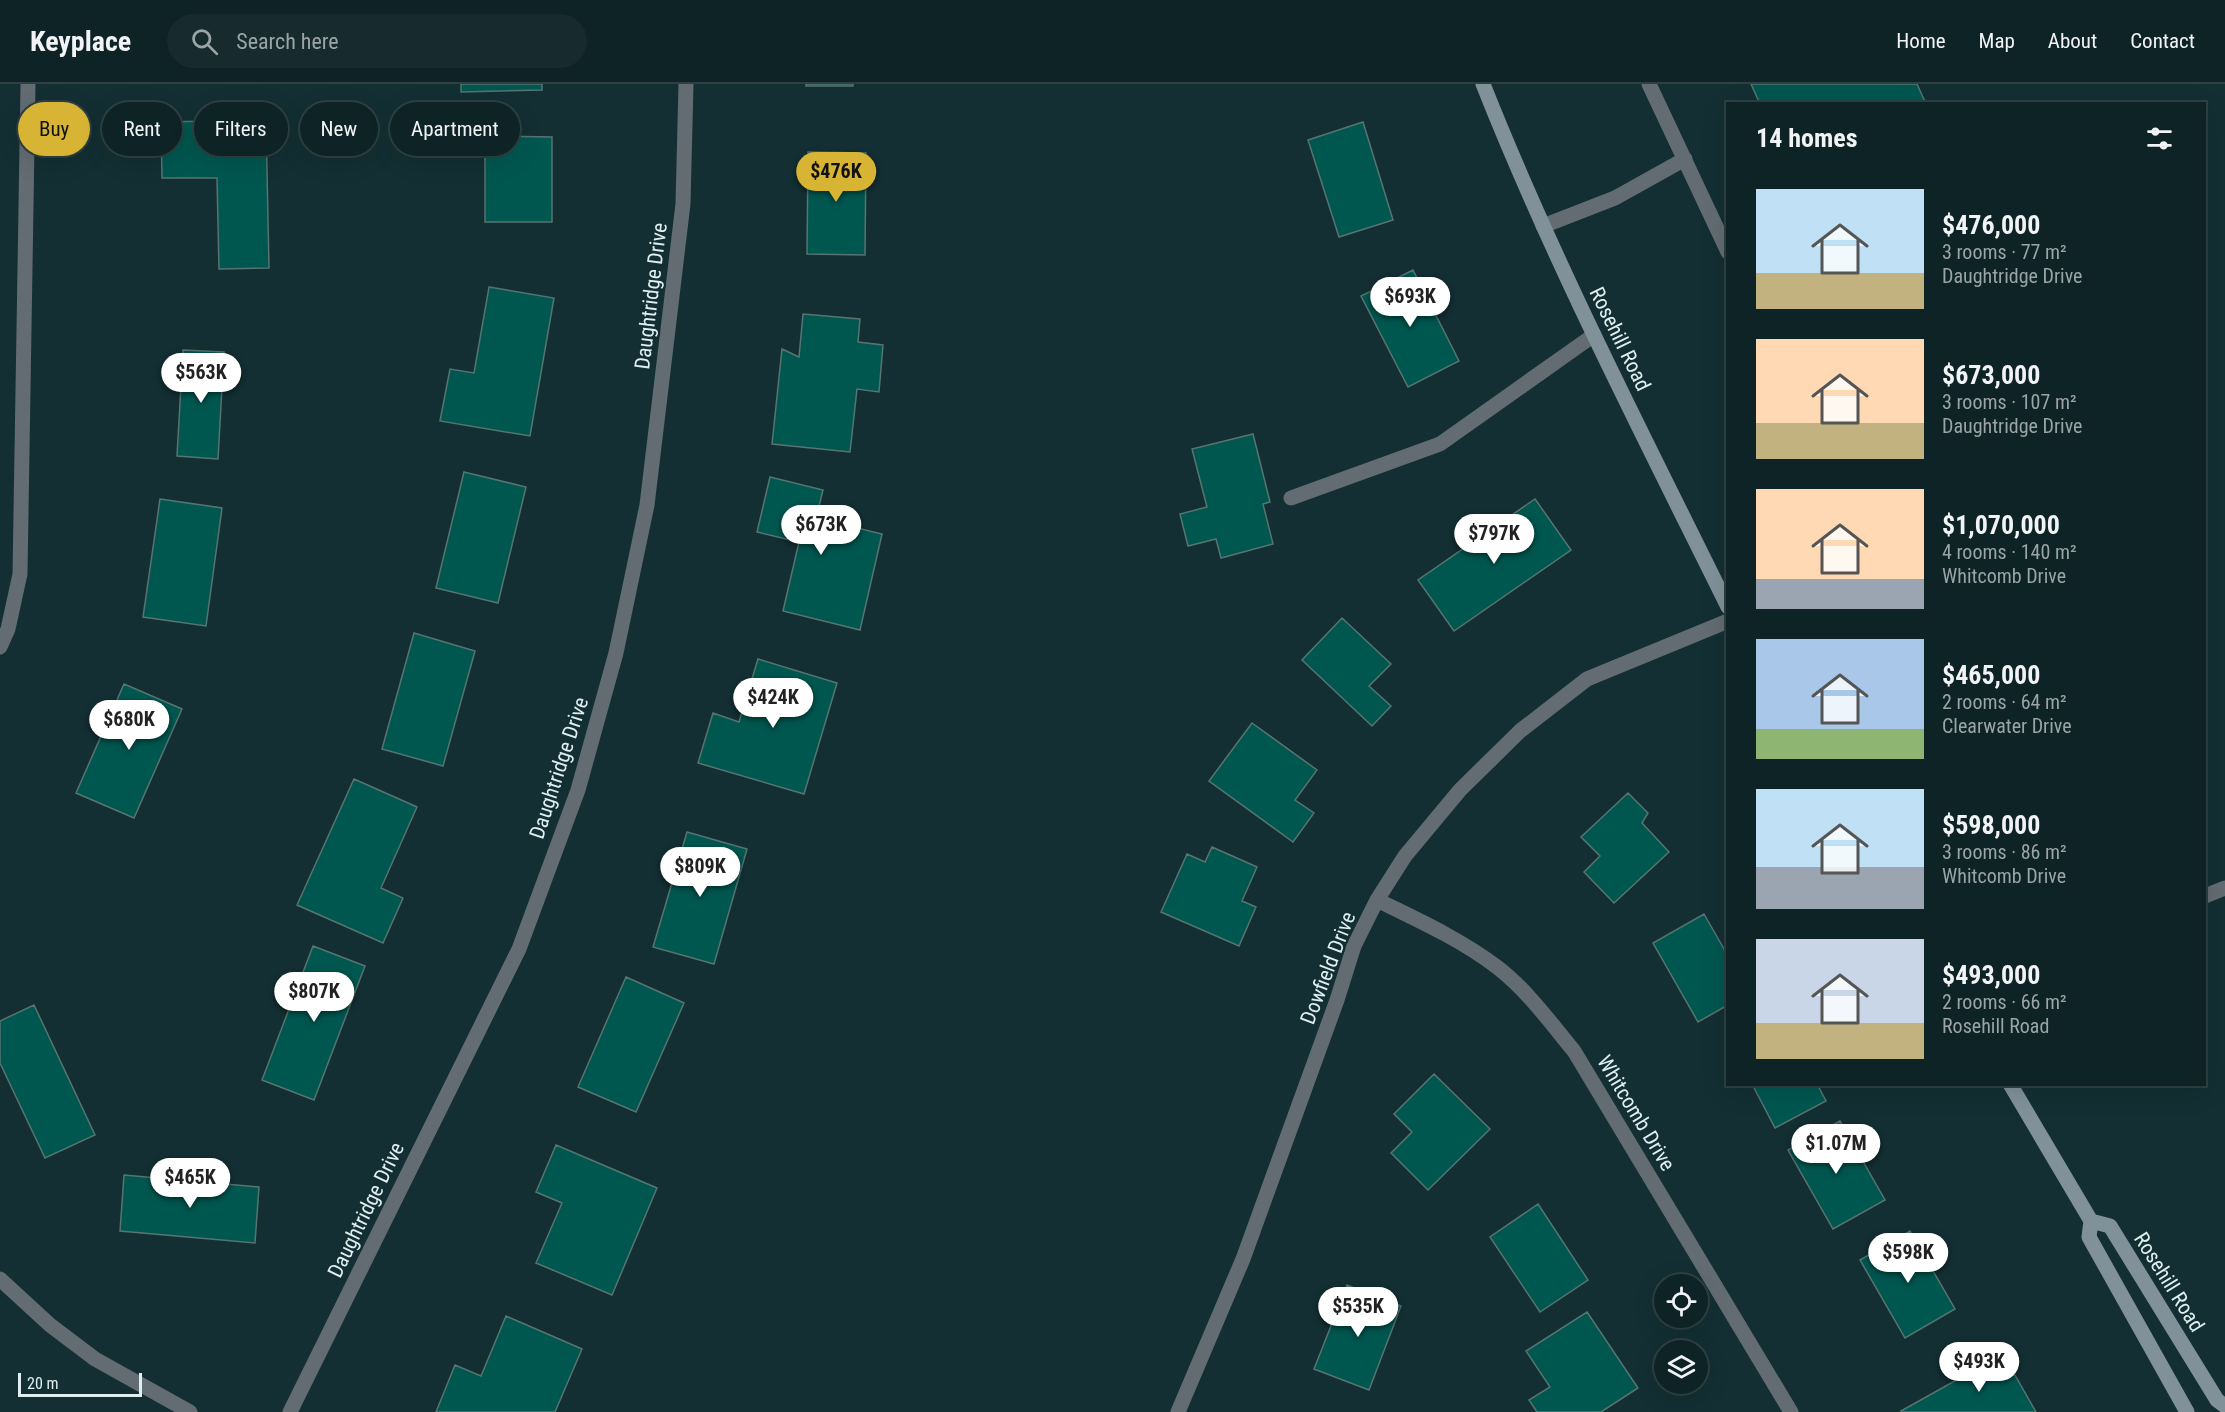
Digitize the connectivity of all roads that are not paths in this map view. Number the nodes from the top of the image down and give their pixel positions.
1 (28, 84) edge
2 (686, 84) edge
3 (1483, 84) edge
4 (1649, 84) edge
5 (1684, 159) junction
6 (1543, 226) junction
7 (1726, 248) edge
8 (1594, 335) junction
9 (1291, 498) dead end
10 (1726, 604) edge
11 (1726, 622) edge
12 (0, 647) edge
13 (2225, 888) edge
14 (2206, 896) edge
15 (1377, 900) junction
16 (2011, 1086) edge
17 (2091, 1221) junction
18 (0, 1279) edge
19 (2225, 1406) edge
20 (190, 1412) edge
21 (290, 1412) edge
22 (1178, 1412) edge
23 (1791, 1412) edge
24 (2187, 1412) edge

1 - 12 street
2 - 21 street, Daughtridge Drive
3 - 6 main road, Rosehill Road
4 - 5 street
5 - 6 street
5 - 7 street
6 - 8 main road, Rosehill Road
8 - 9 street
8 - 10 main road, Rosehill Road
11 - 15 street, Dowfield Drive
13 - 14 street
15 - 22 street, Dowfield Drive
15 - 23 street, Whitcomb Drive
16 - 17 main road, Rosehill Road
17 - 19 main road, Rosehill Road
17 - 24 main road, Rosehill Road
18 - 20 street

